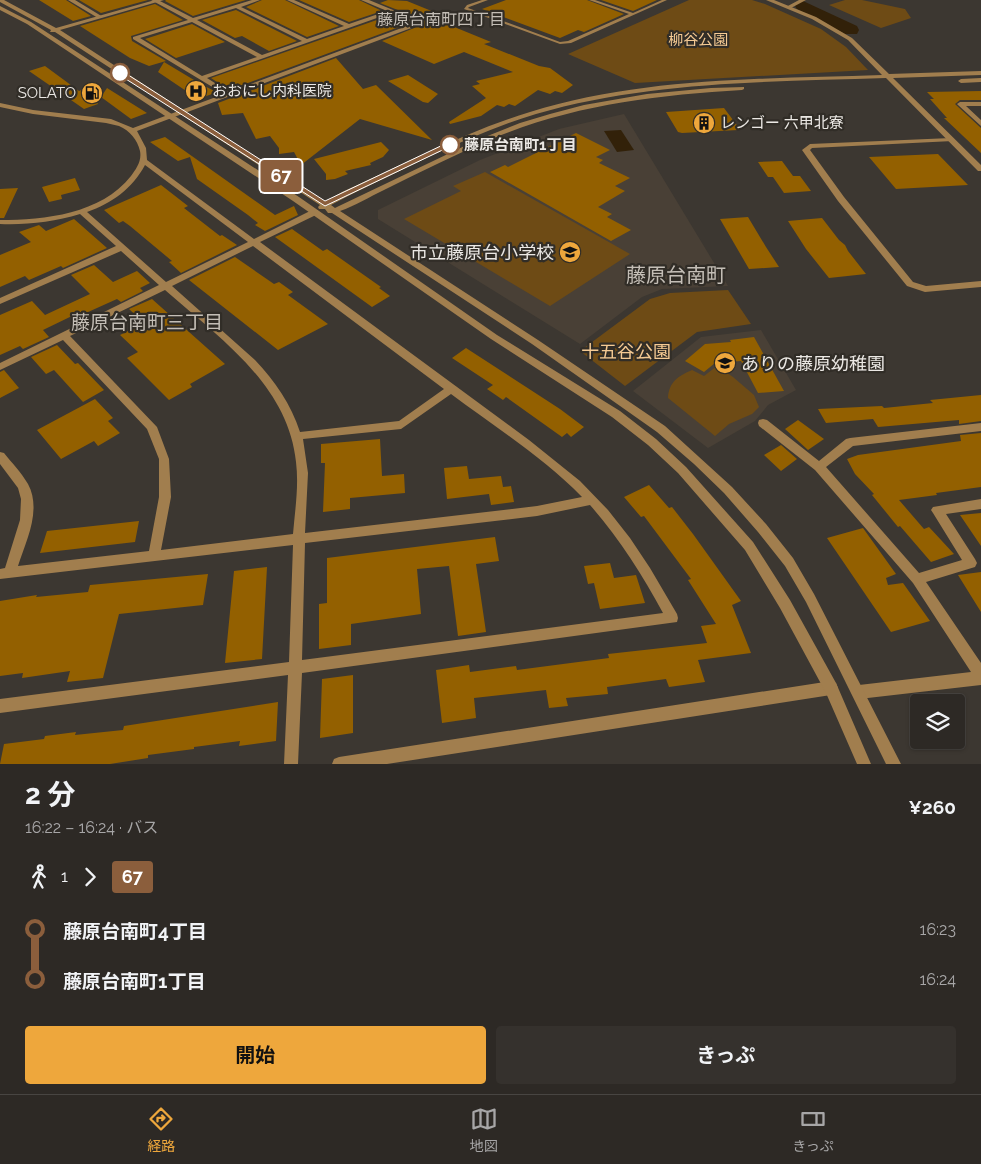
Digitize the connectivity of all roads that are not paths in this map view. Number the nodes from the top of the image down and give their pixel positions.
1 (0, 0) edge
2 (71, 0) edge
3 (157, 0) edge
4 (257, 0) edge
5 (290, 0) edge
6 (364, 0) edge
7 (486, 0) edge
8 (591, 0) edge
9 (665, 0) edge
10 (769, 0) edge
11 (802, 0) edge
12 (236, 6) junction
13 (789, 7) junction
14 (0, 8) edge
15 (392, 11) junction
16 (633, 14) junction
17 (100, 17) junction
18 (192, 20) junction
19 (349, 26) junction
20 (56, 30) junction
21 (44, 33) junction
22 (306, 41) junction
23 (262, 57) junction
24 (981, 73) edge
25 (887, 76) junction
26 (202, 78) junction
27 (981, 80) edge
28 (893, 82) junction
29 (230, 95) junction
30 (981, 104) edge
31 (0, 105) edge
32 (14, 109) junction
33 (181, 112) junction
34 (0, 114) edge
35 (170, 116) junction
36 (981, 124) edge
37 (133, 130) junction
38 (951, 140) junction
39 (144, 161) junction
40 (981, 169) edge
41 (325, 204) junction
42 (335, 210) junction
43 (81, 211) junction
44 (316, 212) junction
45 (4, 222) edge
46 (0, 233) edge
47 (255, 243) junction
48 (122, 247) junction
49 (981, 284) edge
50 (167, 286) junction
51 (0, 301) edge
52 (64, 336) junction
53 (0, 367) edge
54 (451, 389) junction
55 (763, 423) dead end
56 (981, 427) edge
57 (296, 436) junction
58 (0, 456) edge
59 (819, 467) junction
60 (592, 500) junction
61 (981, 504) edge
62 (300, 538) junction
63 (154, 556) junction
64 (5, 573) edge
65 (916, 579) junction
66 (297, 667) junction
67 (981, 676) edge
68 (830, 688) junction
69 (859, 692) junction
70 (0, 706) edge
71 (291, 764) edge
72 (339, 764) edge
73 (864, 764) edge
74 (894, 764) edge

1 - 20 street
2 - 17 street
3 - 17 street
3 - 18 street
4 - 12 street
5 - 19 street
6 - 15 street
7 - 16 lane
8 - 16 lane
9 - 16 lane
10 - 13 street
11 - 13 street
12 - 18 street
12 - 22 street
13 - 25 street
14 - 21 street
15 - 19 street
15 - 29 street
17 - 20 street
18 - 23 street
18 - 26 street
19 - 22 street
20 - 21 street
20 - 33 street
21 - 35 street
22 - 23 street
23 - 26 street
24 - 25 street
25 - 28 street
25 - 41 street
26 - 29 street
27 - 28 street
28 - 38 street
28 - 42 street
29 - 33 street
30 - 36 street
31 - 32 street
32 - 34 street
32 - 37 street
33 - 35 street
33 - 41 street
35 - 37 street
35 - 44 street
37 - 39 street
38 - 40 street
38 - 49 street
39 - 43 street
39 - 47 street
41 - 42 street
41 - 44 street
42 - 44 street
42 - 69 street
43 - 45 street
43 - 48 street
44 - 47 street
44 - 68 street
45 - 46 street
47 - 50 street
47 - 54 street
48 - 50 street
48 - 51 street
50 - 52 street
50 - 57 street
52 - 53 street
52 - 63 street
54 - 57 street
54 - 60 street
55 - 59 street
56 - 59 street
57 - 62 street
58 - 64 street
59 - 65 street
60 - 62 street
60 - 66 street
61 - 65 street
62 - 63 street
62 - 66 street
63 - 64 street
65 - 67 street
66 - 70 street
66 - 71 street
67 - 69 street
68 - 72 street
68 - 73 street
69 - 74 street

